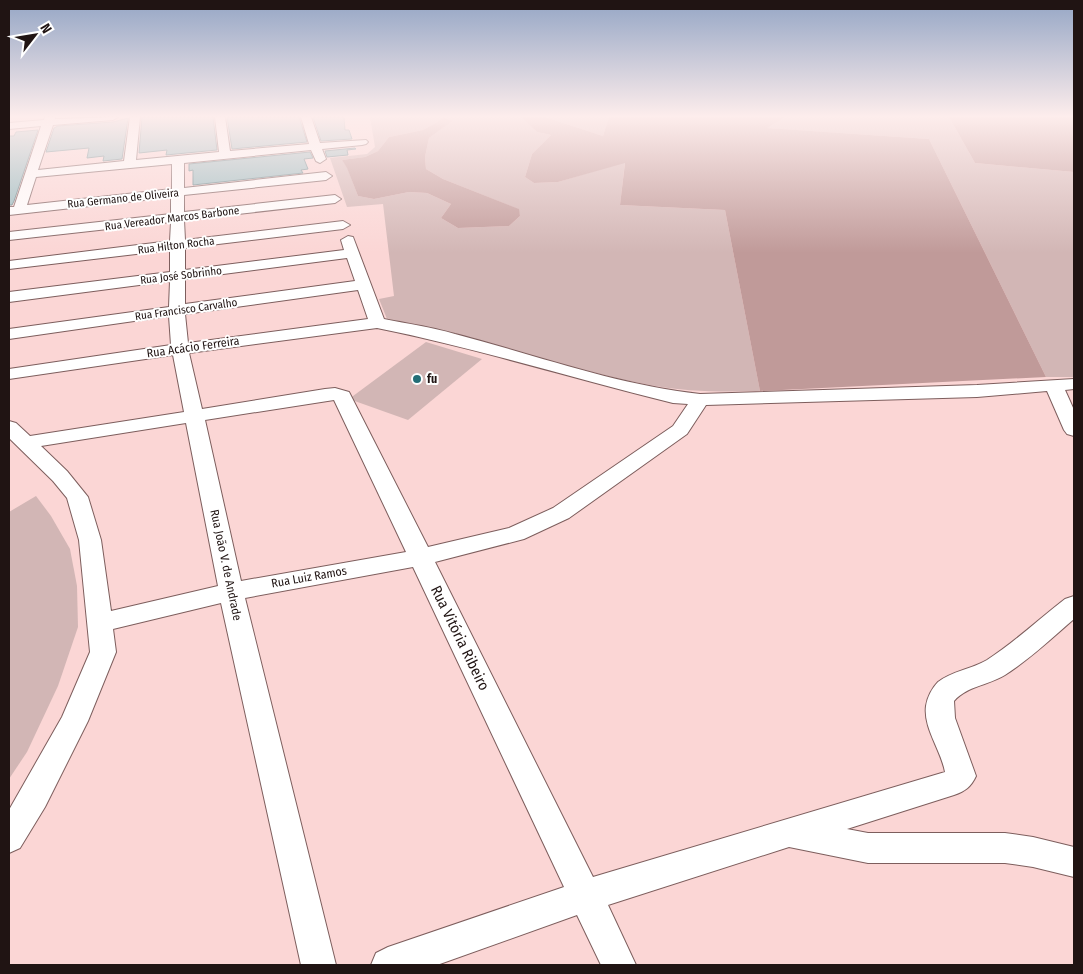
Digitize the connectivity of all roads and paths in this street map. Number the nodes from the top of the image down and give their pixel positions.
1 (35, 162) edge
2 (149, 162) edge
3 (178, 162) edge
4 (321, 162) edge
5 (130, 164) joint
6 (31, 174) junction
7 (326, 176) junction
8 (179, 192) junction
9 (335, 199) junction
10 (14, 210) edge
11 (179, 217) junction
12 (343, 225) junction
13 (9, 236) edge
14 (178, 245) junction
15 (353, 253) junction
16 (9, 265) edge
17 (178, 276) junction
18 (364, 284) junction
19 (9, 297) edge
20 (177, 311) junction
21 (377, 323) junction
22 (9, 334) edge
23 (180, 349) junction
24 (9, 374) edge
25 (1074, 384) edge
26 (1053, 385) junction
27 (700, 400) junction
28 (195, 416) junction
29 (1074, 430) edge
30 (17, 435) edge
31 (420, 557) junction
32 (231, 592) junction
33 (1074, 604) edge
34 (101, 623) junction
35 (789, 833) junction
36 (9, 838) edge
37 (1074, 862) edge
38 (585, 896) junction
39 (319, 965) edge
40 (388, 965) edge
41 (619, 965) edge

1 - 6 street
2 - 5 street
3 - 8 street, Rua João V. de Andrade
4 - 7 street
5 - 6 street
6 - 10 street
7 - 8 street, Rua Germano de Oliveira
7 - 9 street
8 - 10 street, Rua Germano de Oliveira
8 - 11 street, Rua João V. de Andrade
9 - 11 street, Rua Vereador Marcos Barbone
9 - 12 street
11 - 13 street, Rua Vereador Marcos Barbone
11 - 14 street, Rua João V. de Andrade
12 - 14 street, Rua Hilton Rocha
12 - 15 street
14 - 16 street, Rua Hilton Rocha
14 - 17 street, Rua João V. de Andrade
15 - 17 street, Rua José Sobrinho
15 - 18 street
17 - 19 street, Rua José Sobrinho
17 - 20 street, Rua João V. de Andrade
18 - 20 street, Rua Francisco Carvalho
18 - 21 street
20 - 22 street, Rua Francisco Carvalho
20 - 23 street, Rua João V. de Andrade
21 - 23 street, Rua Acácio Ferreira
21 - 27 street, Rua Acácio Ferreira
23 - 24 street, Rua Acácio Ferreira
23 - 28 street, Rua João V. de Andrade
25 - 26 street, Rua Acácio Ferreira
26 - 27 street, Rua Acácio Ferreira
26 - 29 street
27 - 31 street, Rua Luiz Ramos
28 - 30 street
28 - 31 street, Rua Vitória Ribeiro
28 - 32 street, Rua João V. de Andrade
30 - 34 street
31 - 32 street, Rua Luiz Ramos
31 - 38 street, Rua Vitória Ribeiro
32 - 34 street, Rua Luiz Ramos
32 - 39 street, Rua João V. de Andrade
33 - 35 street
34 - 36 street
35 - 37 street
35 - 38 street
38 - 40 street
38 - 41 street, Rua Vitória Ribeiro

